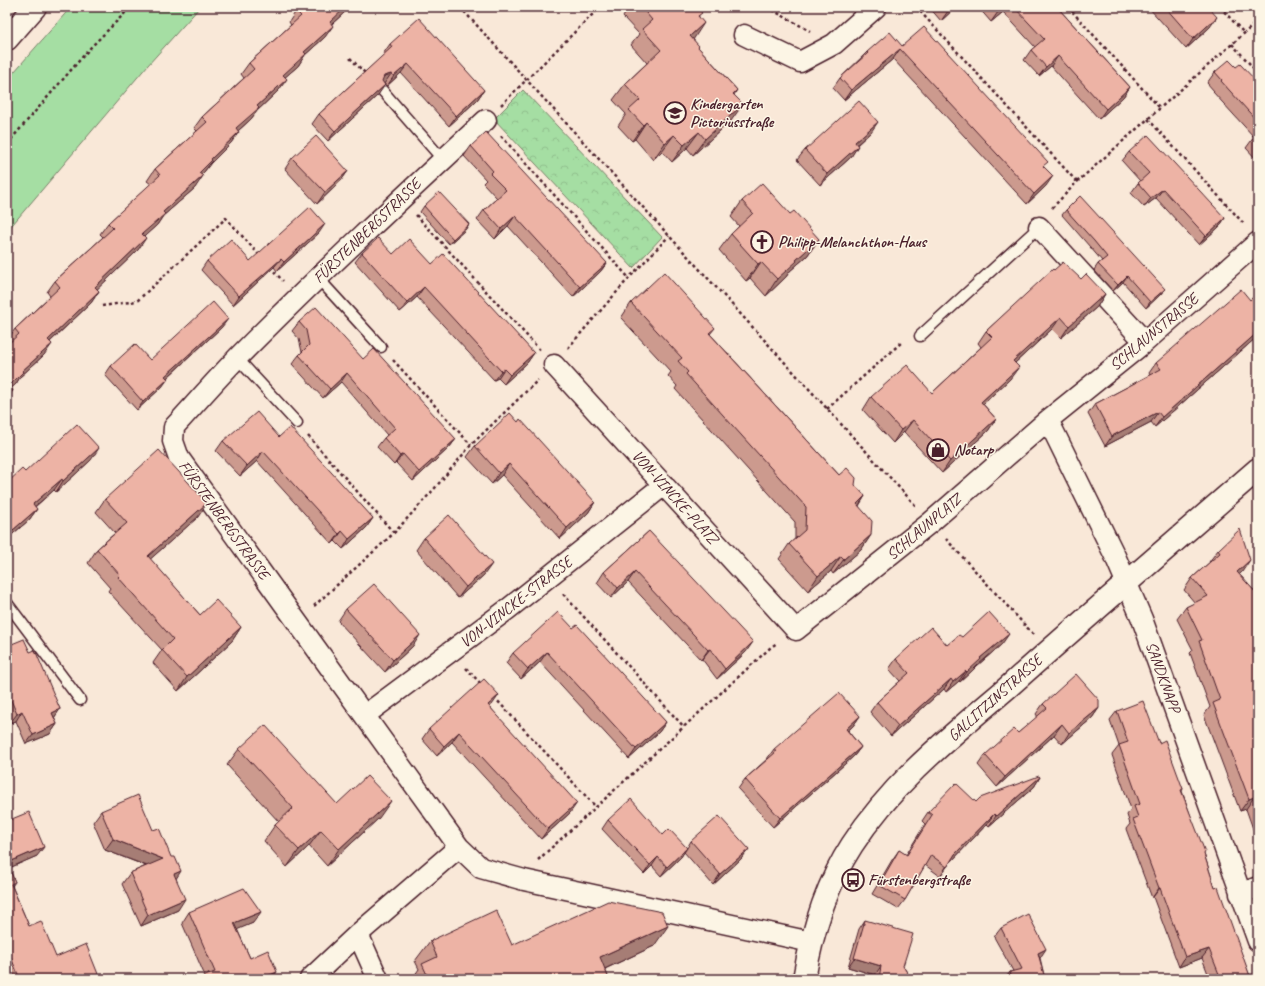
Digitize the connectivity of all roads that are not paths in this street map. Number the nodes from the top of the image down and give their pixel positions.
1 (35, 7) edge
2 (876, 7) edge
3 (744, 35) dead end
4 (7, 39) edge
5 (382, 90) edge
6 (486, 120) road end
7 (443, 160) junction
8 (1039, 226) joint
9 (1253, 235) edge
10 (318, 278) junction
11 (920, 336) road end
12 (1145, 342) junction
13 (381, 347) road end
14 (237, 358) junction
15 (554, 365) road end
16 (1048, 420) junction
17 (298, 423) road end
18 (1258, 469) edge
19 (664, 485) junction
20 (1127, 584) junction
21 (7, 603) edge
22 (796, 630) joint
23 (80, 700) dead end
24 (365, 715) junction
25 (459, 847) junction
26 (1249, 890) edge
27 (358, 934) junction
28 (1258, 941) edge
29 (811, 942) junction
30 (310, 979) edge
31 (378, 979) edge
32 (804, 979) edge

1 - 4 street
2 - 3 street
5 - 7 lane
6 - 7 street, FÜRSTENBERGSTRASSE
7 - 10 street, FÜRSTENBERGSTRASSE
8 - 11 lane
8 - 12 street
9 - 12 street, SCHLAUNSTRASSE
10 - 13 lane
10 - 14 street, FÜRSTENBERGSTRASSE
12 - 16 street, SCHLAUNSTRASSE
14 - 17 lane
14 - 24 street, FÜRSTENBERGSTRASSE
15 - 19 street, VON-VINCKE-PLATZ
16 - 20 street, SANDKNAPP
16 - 22 street, SCHLAUNPLATZ
18 - 20 street, GALLITZINSTRASSE
19 - 22 street, VON-VINCKE-PLATZ
19 - 24 street, VON-VINCKE-STRASSE
20 - 26 street, SANDKNAPP
20 - 29 street, GALLITZINSTRASSE
21 - 23 lane
24 - 25 street, FÜRSTENBERGSTRASSE
25 - 27 street
25 - 29 street, FÜRSTENBERGSTRASSE
26 - 28 street, SANDKNAPP
27 - 30 street
27 - 31 street
29 - 32 street, GALLITZINSTRASSE

